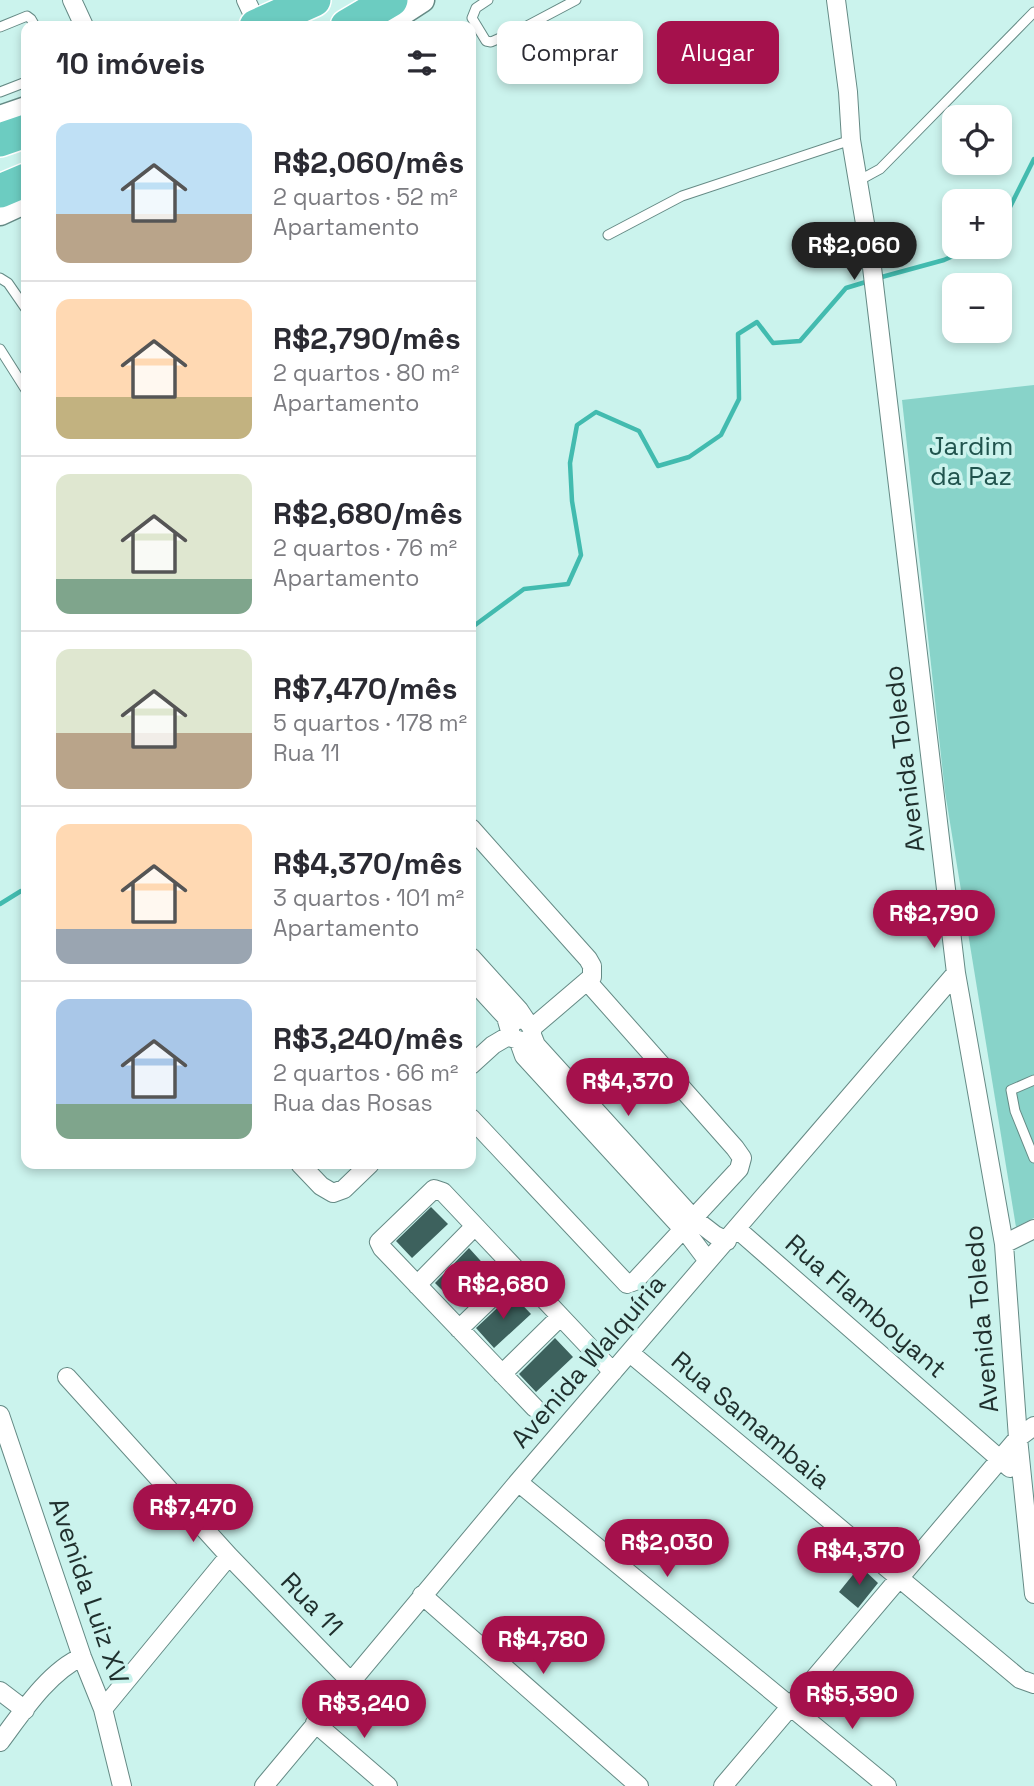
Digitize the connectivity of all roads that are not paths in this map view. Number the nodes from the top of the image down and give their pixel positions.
1 (72, 0) edge
2 (291, 0) edge
3 (314, 0) edge
4 (325, 0) edge
5 (391, 0) edge
6 (422, 0) edge
7 (488, 0) edge
8 (576, 0) edge
9 (836, 0) edge
10 (1034, 12) edge
11 (254, 19) edge
12 (33, 21) edge
13 (82, 21) edge
14 (355, 21) edge
15 (390, 21) edge
16 (474, 21) edge
17 (476, 25) edge
18 (0, 27) edge
19 (21, 84) edge
20 (0, 92) edge
21 (21, 111) edge
22 (0, 118) edge
23 (21, 133) edge
24 (0, 140) edge
25 (851, 140) junction
26 (858, 181) junction
27 (21, 182) edge
28 (0, 191) edge
29 (21, 203) edge
30 (0, 213) edge
31 (608, 235) dead end
32 (0, 278) edge
33 (21, 302) edge
34 (0, 349) edge
35 (21, 374) edge
36 (476, 834) edge
37 (476, 963) edge
38 (956, 973) junction
39 (587, 981) junction
40 (476, 984) edge
41 (522, 1031) junction
42 (476, 1060) edge
43 (1034, 1080) edge
44 (476, 1123) edge
45 (1034, 1158) edge
46 (305, 1169) edge
47 (365, 1169) edge
48 (688, 1223) junction
49 (475, 1226) junction
50 (1034, 1229) edge
51 (732, 1235) junction
52 (1003, 1244) junction
53 (708, 1261) junction
54 (518, 1272) junction
55 (417, 1284) junction
56 (560, 1317) junction
57 (459, 1329) junction
58 (630, 1353) junction
59 (613, 1372) junction
60 (502, 1374) junction
61 (67, 1377) dead end
62 (535, 1408) dead end
63 (1, 1415) edge
64 (1034, 1426) edge
65 (1018, 1438) junction
66 (1002, 1460) junction
67 (1023, 1479) junction
68 (519, 1482) junction
69 (229, 1556) junction
70 (899, 1577) junction
71 (1034, 1594) edge
72 (422, 1595) junction
73 (82, 1657) junction
74 (351, 1682) junction
75 (1034, 1684) edge
76 (0, 1691) edge
77 (792, 1705) junction
78 (103, 1709) junction
79 (24, 1710) junction
80 (316, 1723) junction
81 (0, 1742) edge
82 (121, 1786) edge
83 (264, 1786) edge
84 (388, 1786) edge
85 (639, 1786) edge
86 (723, 1786) edge
87 (887, 1786) edge

1 - 13 street
2 - 11 main road
3 - 11 highway
4 - 11 highway
5 - 14 highway
6 - 15 main road
7 - 16 lane
8 - 17 lane
9 - 25 street, Avenida Toledo
10 - 26 lane
12 - 18 lane
19 - 20 lane
21 - 22 main road
23 - 24 highway
25 - 26 street, Avenida Toledo
25 - 31 lane
26 - 38 street, Avenida Toledo
27 - 28 highway
29 - 30 main road
32 - 33 lane
34 - 35 lane
36 - 39 street
37 - 41 street
38 - 51 street, Avenida Walquíria
38 - 52 street, Avenida Toledo
39 - 41 street
39 - 48 street
40 - 41 street
41 - 42 street
41 - 48 street
43 - 45 lane
44 - 48 street
46 - 47 street
48 - 51 street, Rua Flamboyant
48 - 53 street
49 - 54 street
49 - 55 street
49 - 55 street
50 - 52 street
51 - 53 street, Avenida Walquíria
51 - 66 street, Rua Flamboyant
52 - 65 street, Avenida Toledo
53 - 58 street, Avenida Walquíria
54 - 56 street
54 - 57 street
55 - 57 street
56 - 59 street
56 - 60 street
57 - 60 street
58 - 59 street, Avenida Walquíria
58 - 70 street, Rua Samambaia
59 - 68 street, Avenida Walquíria
60 - 62 street
61 - 69 street, Rua 11
63 - 73 street, Avenida Luiz XV
64 - 65 street
65 - 66 street
65 - 67 street, Avenida Toledo
66 - 67 street, Rua Flamboyant
66 - 70 street
67 - 71 street, Avenida Toledo
68 - 72 street, Avenida Walquíria
68 - 77 street
69 - 74 street, Rua 11
69 - 78 street
70 - 75 street, Rua Samambaia
70 - 77 street
72 - 74 street, Avenida Walquíria
72 - 85 street
73 - 78 street, Avenida Luiz XV
73 - 79 street
74 - 80 street, Avenida Walquíria
76 - 79 street
77 - 86 street
77 - 87 street
78 - 82 street, Avenida Luiz XV
79 - 81 street
80 - 83 street, Avenida Walquíria
80 - 84 street

